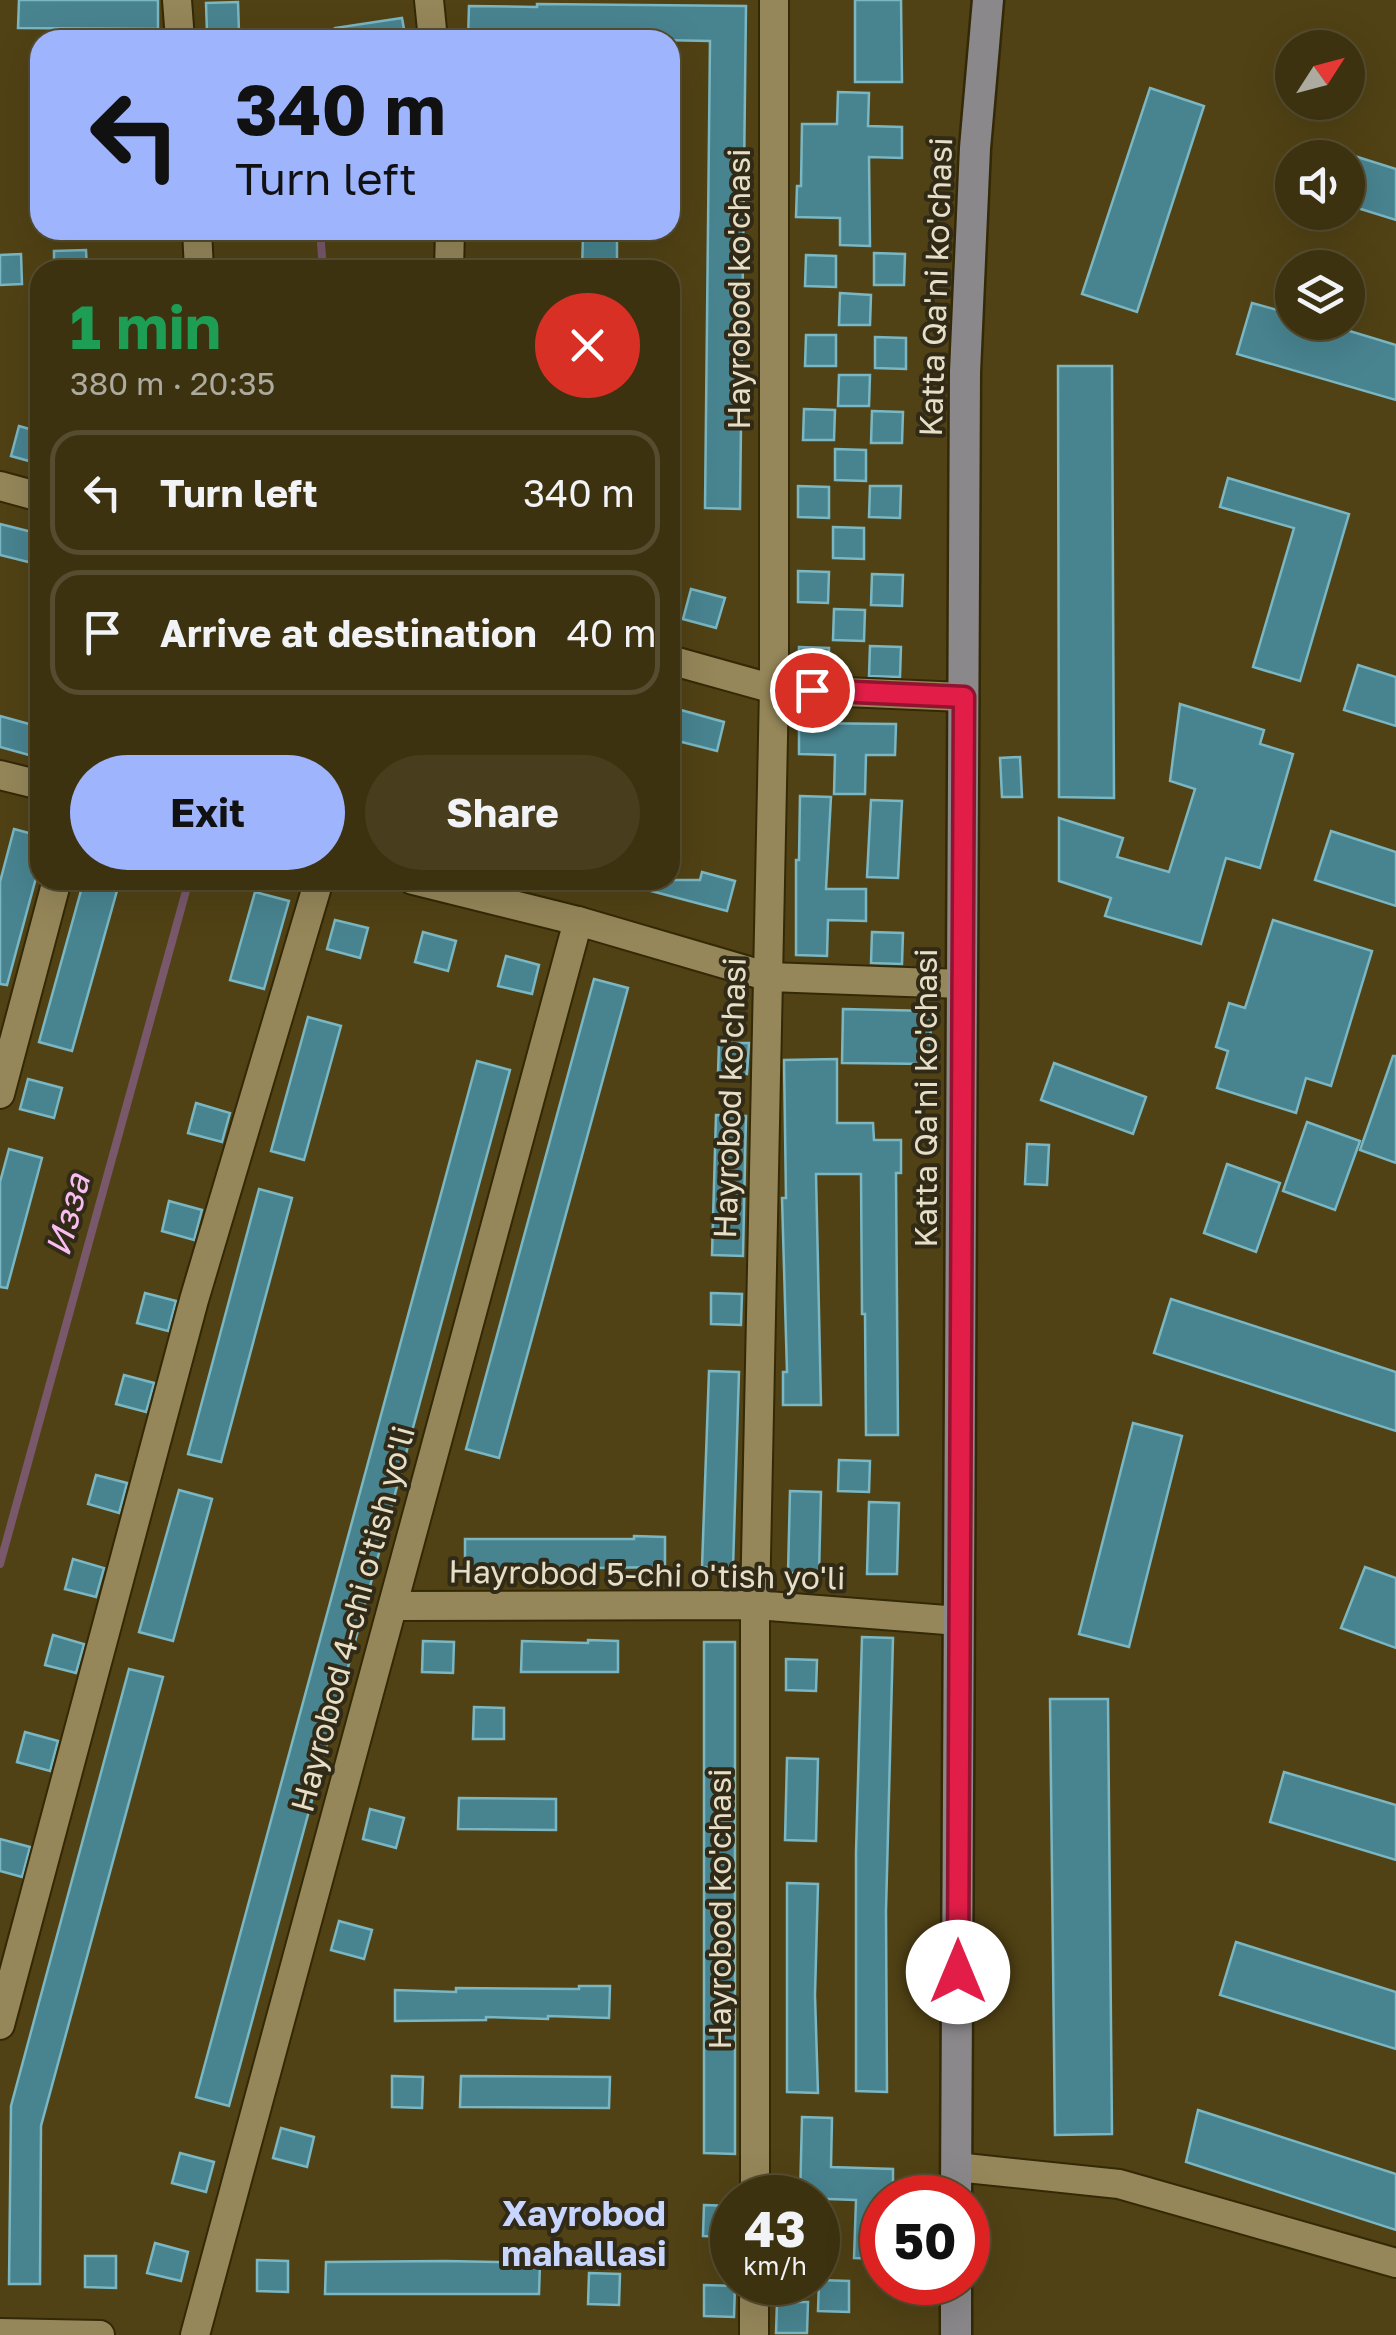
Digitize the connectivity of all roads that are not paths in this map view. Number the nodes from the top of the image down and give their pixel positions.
1 (177, 0) edge
2 (429, 0) edge
3 (774, 0) edge
4 (988, 0) edge
5 (179, 30) edge
6 (433, 30) edge
7 (0, 486) edge
8 (30, 494) edge
9 (680, 663) edge
10 (774, 688) junction
11 (964, 697) junction
12 (0, 775) edge
13 (30, 782) edge
14 (54, 890) edge
15 (316, 890) edge
16 (453, 890) edge
17 (578, 921) junction
18 (769, 977) junction
19 (962, 984) junction
20 (0, 1094) edge
21 (755, 1605) junction
22 (393, 1606) junction
23 (960, 1621) junction
24 (0, 2025) edge
25 (754, 2175) edge
26 (956, 2175) edge
27 (990, 2182) edge
28 (1396, 2263) edge
29 (754, 2305) edge
30 (956, 2305) edge
31 (0, 2333) edge
32 (100, 2335) edge
33 (195, 2335) edge
34 (754, 2335) edge
35 (956, 2335) edge

1 - 5 street
2 - 6 street
3 - 10 street, Hayrobod ko'chasi
4 - 11 main road, Katta Qa'ni ko'chasi
7 - 8 street
9 - 10 street
10 - 11 street
10 - 18 street, Hayrobod ko'chasi
11 - 19 main road, Katta Qa'ni ko'chasi
12 - 13 street
14 - 20 street
15 - 24 street
16 - 17 street
17 - 18 street
17 - 22 street, Hayrobod 4-chi o'tish yo'li
18 - 19 street
18 - 21 street, Hayrobod ko'chasi
19 - 23 main road, Katta Qa'ni ko'chasi
21 - 22 street, Hayrobod 5-chi o'tish yo'li
21 - 23 street, Hayrobod 5-chi o'tish yo'li
21 - 25 street, Hayrobod ko'chasi
22 - 33 street, Hayrobod 4-chi o'tish yo'li
23 - 26 main road, Katta Qa'ni ko'chasi
27 - 28 street
29 - 34 street
30 - 35 main road
31 - 32 street

